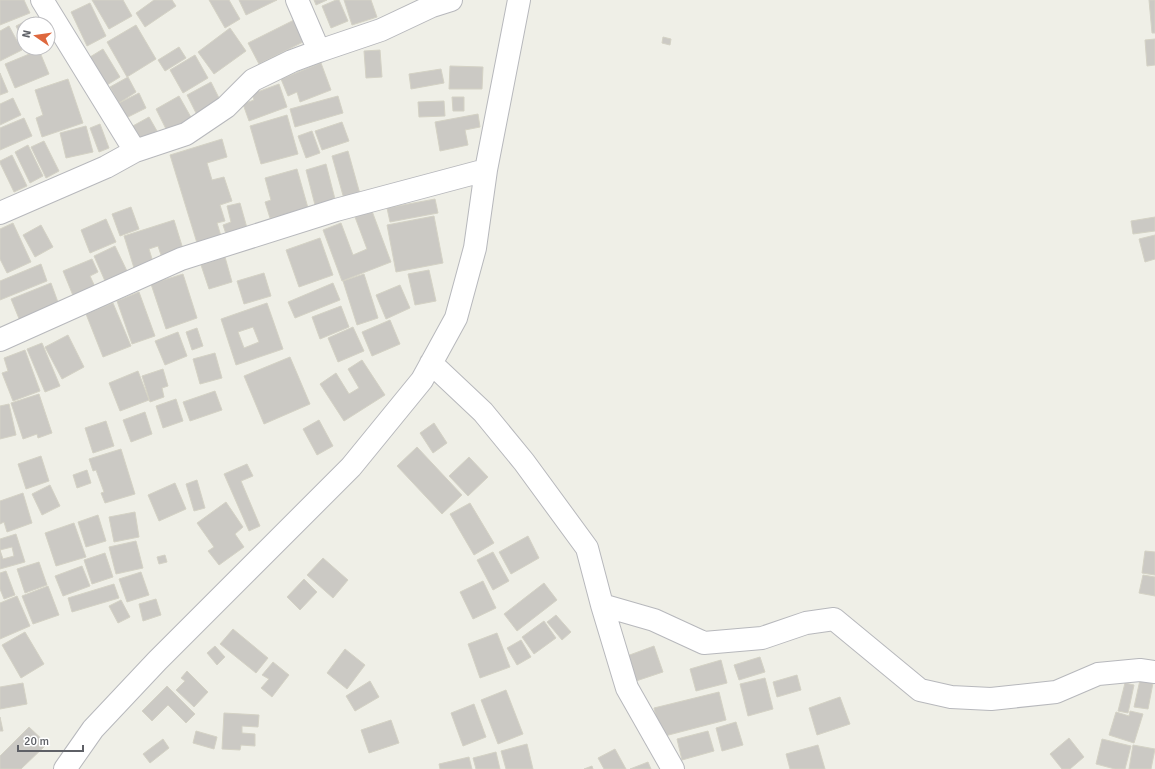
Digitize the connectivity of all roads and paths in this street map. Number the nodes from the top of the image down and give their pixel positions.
1 (42, 0) edge
2 (297, 0) edge
3 (451, 0) edge
4 (519, 0) edge
5 (319, 51) junction
6 (135, 151) junction
7 (486, 170) junction
8 (0, 213) edge
9 (0, 340) edge
10 (431, 363) junction
11 (602, 606) junction
12 (1155, 672) edge
13 (65, 769) edge
14 (673, 769) edge

1 - 6 street
2 - 5 street
3 - 5 street
4 - 7 street
5 - 6 street
6 - 8 street
7 - 9 street
7 - 10 street
10 - 11 street
10 - 13 street
11 - 12 street
11 - 14 street

